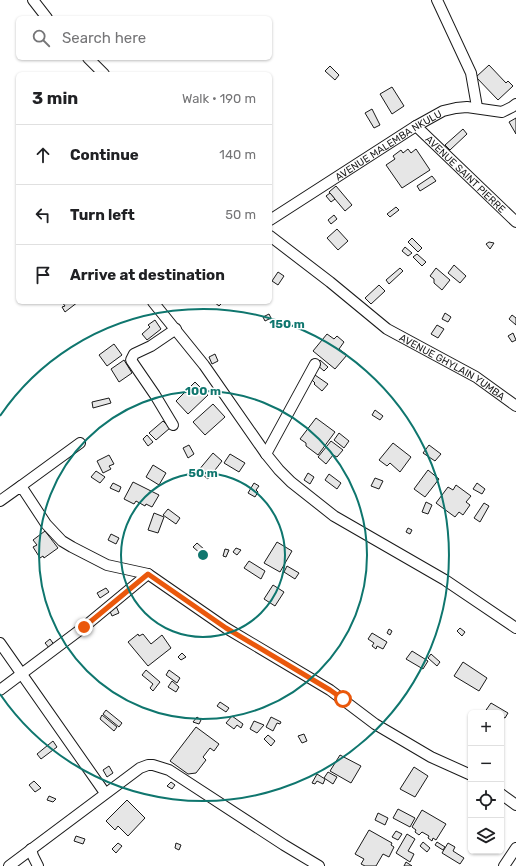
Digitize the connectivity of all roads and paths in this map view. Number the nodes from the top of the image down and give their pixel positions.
1 (33, 0) edge
2 (437, 0) edge
3 (45, 16) edge
4 (90, 60) edge
5 (102, 72) edge
6 (516, 104) edge
7 (477, 107) junction
8 (416, 126) junction
9 (272, 219) edge
10 (516, 222) edge
11 (272, 238) edge
12 (155, 304) edge
13 (176, 329) junction
14 (315, 364) dead end
15 (516, 406) edge
16 (173, 425) dead end
17 (80, 443) dead end
18 (266, 454) junction
19 (21, 486) junction
20 (0, 501) edge
21 (148, 574) junction
22 (516, 628) edge
23 (0, 642) edge
24 (23, 674) junction
25 (0, 690) edge
26 (468, 774) edge
27 (105, 793) junction
28 (504, 796) edge
29 (516, 805) edge
30 (516, 848) edge
31 (31, 849) junction
32 (9, 866) edge
33 (38, 866) edge
34 (319, 866) edge
35 (504, 866) edge

1 - 3 street
2 - 7 street
4 - 5 street
6 - 7 street, AVENUE MALEMBA NKULU
7 - 8 street, AVENUE MALEMBA NKULU
8 - 9 street, AVENUE MALEMBA NKULU
8 - 10 street, AVENUE SAINT PIERRE
11 - 15 street, AVENUE GHYLAIN YUMBA
12 - 13 street
13 - 16 street
13 - 18 street
14 - 18 street
17 - 19 street
18 - 22 street
19 - 20 street
19 - 21 street
21 - 24 street
21 - 26 street
23 - 24 street
24 - 25 street
24 - 27 street
27 - 31 street
27 - 34 street
28 - 29 street
30 - 35 street
31 - 32 street
31 - 33 street

